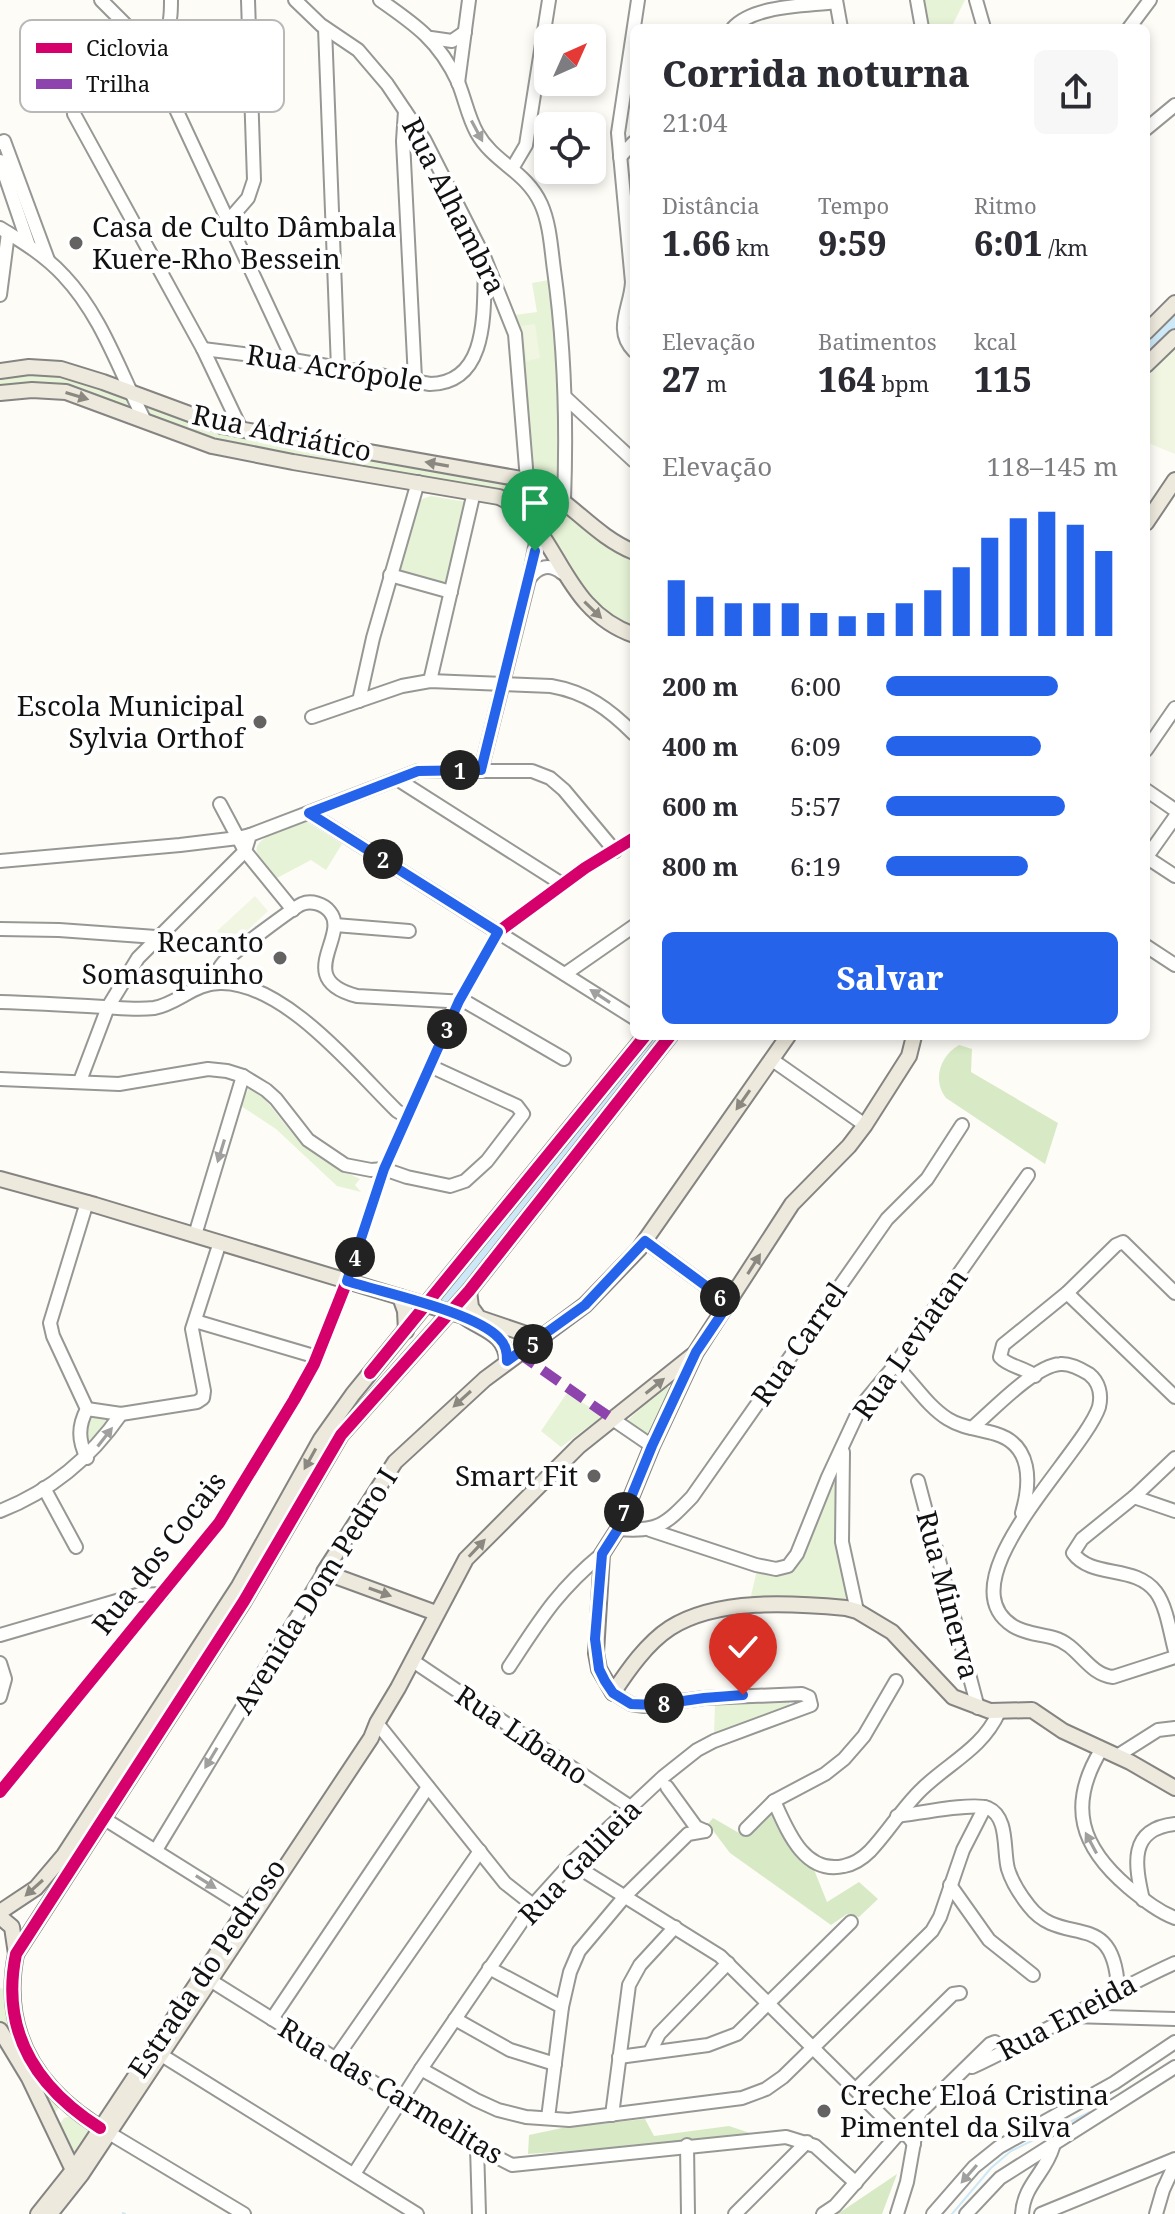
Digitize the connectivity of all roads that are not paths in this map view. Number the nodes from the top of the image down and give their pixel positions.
1 (101, 0) edge
2 (171, 0) edge
3 (248, 0) edge
4 (295, 0) edge
5 (380, 0) edge
6 (469, 0) edge
7 (549, 0) edge
8 (638, 0) edge
9 (917, 0) edge
10 (1150, 0) edge
11 (836, 1) edge
12 (977, 4) edge
13 (121, 20) edge
14 (168, 20) edge
15 (249, 20) edge
16 (636, 24) edge
17 (738, 24) edge
18 (840, 24) edge
19 (921, 24) edge
20 (983, 24) edge
21 (992, 24) edge
22 (1132, 24) edge
23 (325, 28) junction
24 (465, 32) junction
25 (431, 38) junction
26 (458, 83) junction
27 (629, 88) edge
28 (1175, 105) edge
29 (405, 111) junction
30 (74, 112) edge
31 (177, 112) edge
32 (252, 112) edge
33 (1150, 126) edge
34 (0, 143) edge
35 (630, 146) edge
36 (620, 157) junction
37 (0, 161) edge
38 (513, 167) junction
39 (228, 221) junction
40 (4, 230) edge
41 (29, 246) junction
42 (485, 259) junction
43 (48, 260) junction
44 (630, 263) edge
45 (0, 295) edge
46 (503, 299) junction
47 (1175, 303) edge
48 (630, 305) edge
49 (482, 328) junction
50 (1150, 328) edge
51 (1175, 337) edge
52 (630, 347) edge
53 (203, 349) junction
54 (293, 360) junction
55 (1150, 361) edge
56 (338, 368) junction
57 (0, 371) edge
58 (415, 379) junction
59 (0, 393) edge
60 (137, 395) junction
61 (565, 397) junction
62 (145, 421) junction
63 (241, 429) junction
64 (269, 434) junction
65 (229, 450) junction
66 (630, 457) edge
67 (268, 458) junction
68 (520, 479) junction
69 (1175, 480) edge
70 (418, 482) junction
71 (474, 492) junction
72 (564, 500) junction
73 (509, 501) junction
74 (1150, 517) edge
75 (533, 524) junction
76 (630, 550) edge
77 (562, 573) junction
78 (390, 575) junction
79 (529, 579) junction
80 (451, 592) junction
81 (630, 634) edge
82 (430, 681) junction
83 (503, 686) junction
84 (359, 701) junction
85 (1175, 708) edge
86 (312, 717) dead end
87 (630, 730) edge
88 (1150, 744) edge
89 (481, 770) junction
90 (397, 779) junction
91 (1150, 793) edge
92 (220, 804) dead end
93 (1175, 810) edge
94 (309, 813) junction
95 (1175, 817) edge
96 (244, 836) junction
97 (630, 841) edge
98 (245, 851) junction
99 (615, 851) junction
100 (1150, 851) edge
101 (1150, 860) edge
102 (0, 861) edge
103 (1175, 876) edge
104 (562, 884) junction
105 (293, 910) junction
106 (335, 925) junction
107 (0, 929) edge
108 (630, 929) edge
109 (409, 931) dead end
110 (498, 932) junction
111 (156, 937) junction
112 (1150, 949) edge
113 (1175, 965) edge
114 (565, 974) junction
115 (210, 984) junction
116 (459, 1001) junction
117 (0, 1002) edge
118 (108, 1007) junction
119 (630, 1015) edge
120 (642, 1040) edge
121 (663, 1040) edge
122 (785, 1040) edge
123 (914, 1040) edge
124 (564, 1059) dead end
125 (771, 1059) junction
126 (430, 1066) junction
127 (243, 1076) junction
128 (0, 1079) edge
129 (80, 1081) junction
130 (407, 1117) junction
131 (865, 1125) junction
132 (962, 1125) dead end
133 (384, 1169) junction
134 (1028, 1175) dead end
135 (0, 1179) edge
136 (87, 1202) junction
137 (195, 1235) junction
138 (645, 1241) junction
139 (220, 1242) junction
140 (347, 1281) junction
141 (469, 1291) junction
142 (1067, 1293) junction
143 (1175, 1293) edge
144 (400, 1297) junction
145 (729, 1303) junction
146 (427, 1305) junction
147 (452, 1312) junction
148 (195, 1321) junction
149 (401, 1337) junction
150 (541, 1339) junction
151 (696, 1352) junction
152 (317, 1357) junction
153 (507, 1361) junction
154 (402, 1365) junction
155 (895, 1365) junction
156 (1035, 1376) junction
157 (1175, 1397) edge
158 (87, 1409) junction
159 (121, 1414) junction
160 (614, 1420) junction
161 (972, 1428) junction
162 (652, 1446) junction
163 (843, 1447) junction
164 (87, 1458) junction
165 (1175, 1458) edge
166 (918, 1481) dead end
167 (44, 1488) junction
168 (1134, 1497) junction
169 (0, 1511) edge
170 (1175, 1511) edge
171 (1020, 1520) junction
172 (618, 1529) junction
173 (650, 1530) junction
174 (76, 1547) dead end
175 (602, 1554) junction
176 (324, 1572) junction
177 (162, 1594) junction
178 (857, 1611) junction
179 (436, 1613) junction
180 (0, 1635) edge
181 (1175, 1654) edge
182 (413, 1661) junction
183 (0, 1663) edge
184 (509, 1667) dead end
185 (896, 1681) dead end
186 (613, 1693) junction
187 (0, 1697) edge
188 (978, 1708) junction
189 (999, 1712) junction
190 (377, 1723) junction
191 (1175, 1728) edge
192 (1101, 1750) junction
193 (1117, 1756) junction
194 (428, 1787) junction
195 (667, 1787) dead end
196 (1175, 1788) edge
197 (0, 1792) edge
198 (774, 1801) junction
199 (985, 1807) junction
200 (632, 1808) junction
201 (897, 1816) junction
202 (103, 1818) junction
203 (1175, 1824) edge
204 (746, 1829) dead end
205 (156, 1850) junction
206 (480, 1851) junction
207 (571, 1863) junction
208 (950, 1885) junction
209 (626, 1895) junction
210 (1143, 1900) junction
211 (533, 1905) junction
212 (251, 1911) junction
213 (0, 1914) edge
214 (1175, 1918) edge
215 (851, 1922) dead end
216 (675, 1927) junction
217 (16, 1954) junction
218 (728, 1963) junction
219 (1175, 1963) edge
220 (489, 1968) junction
221 (1033, 1975) dead end
222 (206, 1978) junction
223 (5, 1980) edge
224 (1118, 1989) junction
225 (960, 1993) dead end
226 (770, 2004) junction
227 (562, 2007) junction
228 (1071, 2016) junction
229 (272, 2019) junction
230 (455, 2019) junction
231 (1175, 2019) edge
232 (0, 2030) edge
233 (995, 2042) dead end
234 (1175, 2042) edge
235 (813, 2047) junction
236 (157, 2052) junction
237 (650, 2052) junction
238 (619, 2057) junction
239 (336, 2058) junction
240 (555, 2064) junction
241 (1175, 2067) edge
242 (421, 2069) junction
243 (960, 2073) junction
244 (1114, 2083) junction
245 (856, 2089) junction
246 (1132, 2094) junction
247 (1093, 2095) junction
248 (401, 2099) junction
249 (76, 2112) junction
250 (1105, 2113) junction
251 (919, 2114) junction
252 (612, 2115) junction
253 (548, 2118) junction
254 (53, 2124) junction
255 (105, 2130) junction
256 (899, 2133) junction
257 (807, 2142) junction
258 (914, 2144) junction
259 (687, 2145) junction
260 (477, 2147) junction
261 (1053, 2147) junction
262 (1175, 2162) edge
263 (77, 2172) junction
264 (354, 2174) junction
265 (856, 2183) junction
266 (38, 2214) edge
267 (50, 2214) edge
268 (244, 2214) edge
269 (417, 2214) edge
270 (479, 2214) edge
271 (688, 2214) edge
272 (735, 2214) edge
273 (823, 2214) edge
274 (897, 2214) edge
275 (933, 2214) edge
276 (966, 2214) edge
277 (1022, 2214) edge
278 (1041, 2214) edge
279 (1156, 2214) edge

1 - 13 street
2 - 14 street
3 - 15 street
4 - 23 street, Rua Alhambra
5 - 25 street
6 - 24 street
7 - 38 street
8 - 16 street
9 - 19 street
10 - 22 street
11 - 17 street
11 - 18 street
12 - 20 street
12 - 21 street
23 - 29 street, Rua Alhambra
23 - 56 street
24 - 25 street
24 - 26 street
25 - 26 street
26 -> 38 street
27 - 36 street
28 - 33 street
29 - 42 street, Rua Alhambra
29 - 58 street
30 - 53 street
31 - 39 street
32 - 39 street
34 - 43 street
35 - 36 street
36 - 44 street
37 - 41 street
38 - 61 street
39 - 54 street
40 - 41 street
40 - 45 street
41 - 43 street
42 - 46 street, Rua Alhambra
42 - 49 street, Rua Acrópole
43 - 60 street
46 - 49 street, Rua Acrópole
46 - 68 street, Rua Alhambra
47 - 50 main road
48 - 52 street
49 - 58 street, Rua Acrópole
51 - 55 main road
53 - 54 street, Rua Acrópole
53 - 63 street
54 - 56 street, Rua Acrópole
56 - 58 street, Rua Acrópole
57 - 60 main road, Rua Adriático
59 -> 62 main road, Rua Adriático
60 - 62 street
60 - 63 main road, Rua Adriático
61 - 66 street
61 - 72 street
62 - 65 main road, Rua Adriático
63 - 64 main road, Rua Adriático
63 - 65 main road
64 - 67 main road
68 -> 64 main road, Rua Adriático
65 - 67 main road, Rua Adriático
67 - 70 main road, Rua Adriático
68 - 72 main road, Rua Adriático
68 - 73 main road
69 - 74 main road
70 - 71 main road, Rua Adriático
70 - 78 street
71 - 73 main road, Rua Adriático
71 - 80 street
72 - 76 main road, Rua Adriático
73 - 75 main road, Rua Adriático
75 - 77 main road, Rua Adriático
75 - 79 street
77 - 79 street
77 -> 81 main road, Rua Adriático
78 - 80 street
78 - 84 street
79 - 83 street
80 - 82 street
82 - 83 street
82 - 84 street
83 - 87 street
83 - 89 street
84 - 86 street
85 - 88 street
89 - 90 street
89 - 99 street
90 - 94 street
90 - 104 street
91 - 93 street
92 - 96 street
94 - 96 street
94 - 110 street
95 - 100 street
96 - 98 street
96 - 102 street
97 - 99 street
98 - 105 street
98 - 111 street
99 - 104 street
101 - 103 street
104 - 110 street
105 - 106 street
105 - 115 street
106 - 109 street
106 - 116 street
107 - 111 street
108 - 114 street
110 - 114 street
110 - 116 street, Rua dos Cocais
111 - 118 street
112 - 113 street
119 -> 114 street
115 - 118 street
115 - 130 street
116 - 124 street
116 - 126 street, Rua dos Cocais
117 - 118 street
118 - 129 street
120 - 146 main road
121 - 141 main road
122 - 125 main road, Avenida Dom Pedro I
123 - 131 main road
125 - 131 street
125 -> 138 main road, Avenida Dom Pedro I
126 - 130 street, Rua dos Cocais
126 - 133 street
127 - 129 street
127 - 133 street
127 -> 137 street
128 - 129 street
130 - 133 street, Rua dos Cocais
145 -> 131 main road
132 - 173 street, Rua Carrel
133 - 140 street, Rua dos Cocais
134 - 155 street, Rua Leviatan
135 - 136 main road
136 - 137 main road
136 - 158 street
137 - 139 main road
138 - 145 street
138 - 150 main road, Avenida Dom Pedro I
139 - 140 main road
139 - 148 street
140 - 144 main road
140 - 152 street, Rua dos Cocais
141 - 147 main road
141 - 150 main road
142 - 143 street
142 - 156 street
142 - 157 street
144 - 146 main road
144 - 149 main road
145 - 151 main road
146 - 147 main road
146 - 149 main road
147 - 153 main road
147 - 154 main road
148 - 152 street
148 - 159 street
149 - 154 main road
149 -> 213 main road
150 - 153 main road, Avenida Dom Pedro I
160 -> 151 main road, Estrada do Pedroso
151 - 162 main road
152 - 177 street, Rua dos Cocais
153 -> 176 main road, Avenida Dom Pedro I
154 - 202 main road
155 - 161 street
155 - 163 street, Rua Leviatan
156 - 161 street
156 - 171 street
158 - 159 street
158 - 164 street
164 -> 159 street
160 - 162 street
179 -> 160 main road, Estrada do Pedroso
161 - 171 street
162 - 172 main road
163 - 173 street, Rua Leviatan
163 - 178 street
164 - 167 street
165 - 168 street
166 - 188 street, Rua Minerva
167 - 169 street
167 - 174 street
168 - 170 street
168 - 181 street
171 - 181 street
172 - 173 street
172 - 175 main road
175 - 184 street
175 - 186 main road
176 -> 179 main road
176 -> 205 street, Avenida Dom Pedro I
177 - 180 street
177 - 197 street, Rua dos Cocais
178 - 186 main road
178 - 188 main road
179 - 182 main road, Estrada do Pedroso
182 - 190 main road, Estrada do Pedroso
182 - 200 street, Rua Líbano
183 - 187 street
185 - 198 street
186 - 200 street, Rua Galileia
188 - 189 main road
189 - 192 main road
189 - 201 street
190 - 194 street
190 - 212 main road, Estrada do Pedroso
191 - 193 street
192 - 193 main road
210 -> 192 street
193 - 196 main road
194 - 206 street
194 - 229 street
195 - 209 street
198 - 201 street
198 - 204 street
199 - 201 street
199 - 208 street
199 - 224 street
200 - 207 street, Rua Galileia
202 - 205 street
202 - 217 main road
203 - 210 street
205 -> 212 street
206 - 211 street
206 - 239 street
207 - 209 street
207 - 211 street, Rua Galileia
208 - 221 street
208 - 235 street
209 - 216 street
209 - 227 street
210 - 214 street
211 - 220 street, Rua Galileia
212 - 222 main road, Estrada do Pedroso
213 - 217 main road
215 - 226 street
216 - 218 street
216 - 238 street
217 - 223 main road
218 - 226 street
218 - 237 street
219 - 224 street, Rua Eneida
220 - 227 street
220 - 230 street, Rua Galileia
222 - 229 street, Rua das Carmelitas
222 - 236 main road, Estrada do Pedroso
223 - 249 main road
224 - 228 street, Rua Eneida
225 - 245 street
226 - 235 street
226 - 237 street
227 - 240 street
228 - 231 street
228 - 243 street, Rua Eneida
229 - 239 street, Rua das Carmelitas
230 - 240 street
230 - 242 street, Rua Galileia
232 - 254 main road
233 - 243 street
234 - 244 street
235 - 245 street
235 - 252 street
236 - 255 main road, Estrada do Pedroso
236 - 264 street
237 - 238 street
238 - 252 street
239 - 248 street, Rua das Carmelitas
240 - 253 street
241 - 246 street
242 - 248 street, Rua Galileia
242 - 253 street
243 - 251 street
244 - 246 street
244 - 247 street
245 - 256 street
246 - 250 street
247 - 250 street
247 -> 275 street
248 - 260 street, Rua das Carmelitas
248 - 264 street, Rua Galileia
249 - 254 main road
249 - 255 main road
250 - 261 street
251 - 256 street
251 - 258 street
252 - 253 street
254 - 263 main road
255 - 263 main road, Estrada do Pedroso
255 - 268 street
256 - 258 street
256 - 265 street
257 - 259 street, Rua das Carmelitas
257 - 265 street
257 - 272 street
258 - 274 street
259 - 260 street, Rua das Carmelitas
259 - 271 street
260 - 270 street
261 - 276 street
261 - 277 street
262 - 278 street
262 - 279 street
263 - 266 main road, Estrada do Pedroso
263 - 267 main road, Estrada do Pedroso
264 - 269 street
265 - 273 street

